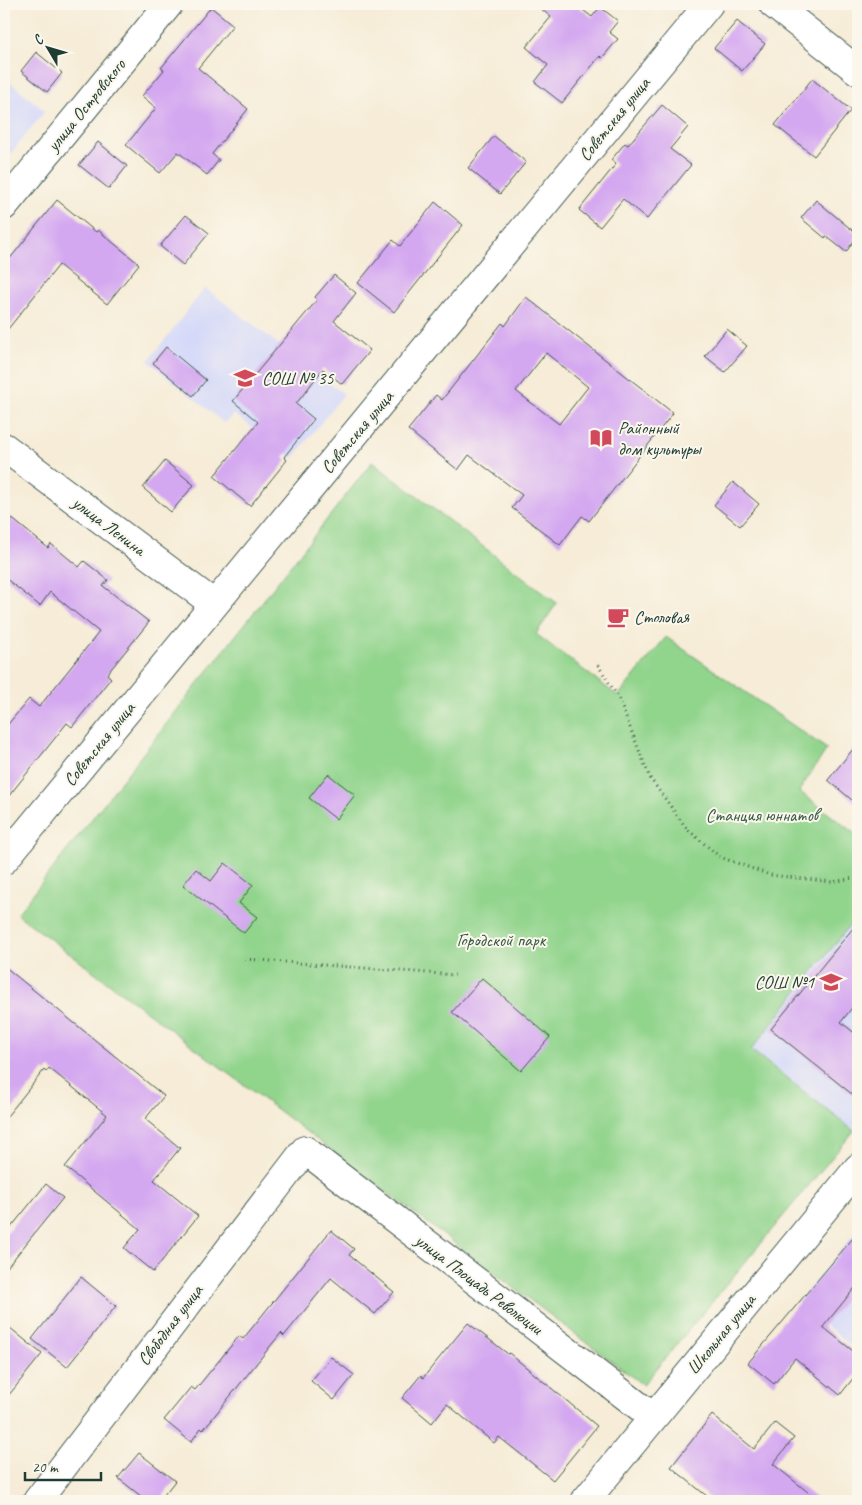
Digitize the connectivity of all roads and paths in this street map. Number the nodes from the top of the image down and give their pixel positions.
1 (169, 4) edge
2 (709, 4) edge
3 (773, 4) edge
4 (858, 71) edge
5 (4, 206) edge
6 (4, 447) edge
7 (214, 604) junction
8 (598, 664) dead end
9 (4, 860) edge
10 (858, 877) edge
11 (245, 959) dead end
12 (455, 975) dead end
13 (305, 1150) joint
14 (858, 1168) edge
15 (653, 1418) junction
16 (37, 1501) edge
17 (585, 1501) edge

1 - 5 street, улица Островского
2 - 7 street, Советская улица
3 - 4 street
6 - 7 street, улица Ленина
7 - 9 street, Советская улица
8 - 10 path
11 - 12 path
13 - 15 street, улица Площадь Революции
13 - 16 street, Свободная улица
14 - 15 street, Школьная улица
15 - 17 street, Школьная улица

